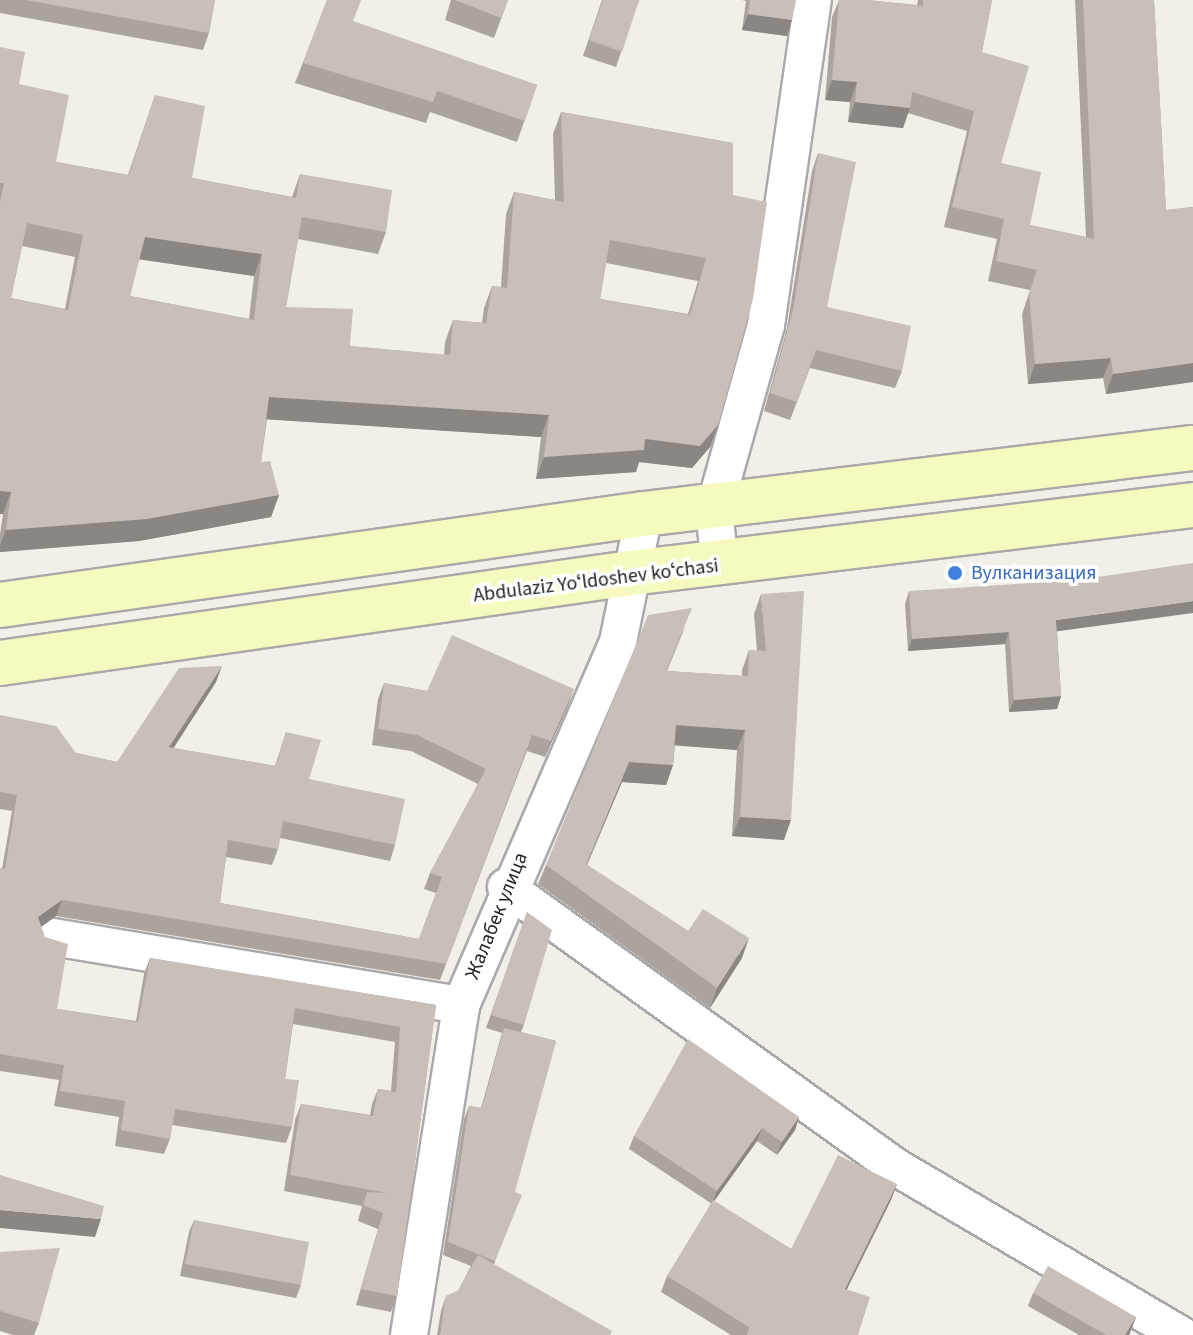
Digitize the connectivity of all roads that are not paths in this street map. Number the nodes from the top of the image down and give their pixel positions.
1 (813, 0) edge
2 (1193, 448) edge
3 (1193, 505) edge
4 (714, 510) junction
5 (644, 514) junction
6 (720, 566) junction
7 (631, 573) junction
8 (0, 605) edge
9 (0, 663) edge
10 (506, 887) junction
11 (53, 937) edge
12 (461, 1005) junction
13 (409, 1335) edge
14 (1181, 1335) edge

1 - 4 street
2 - 4 main road
3 - 6 main road, Abdulaziz Yoʻldoshev koʻchasi
4 - 5 main road
4 - 6 street
5 - 7 street, Жалабек улица
5 - 8 main road
6 - 7 main road, Abdulaziz Yoʻldoshev koʻchasi
7 - 9 main road, Abdulaziz Yoʻldoshev koʻchasi
7 - 10 street, Жалабек улица
10 - 12 street, Жалабек улица
10 - 14 street
11 - 12 street
12 - 13 street, Жалабек улица

